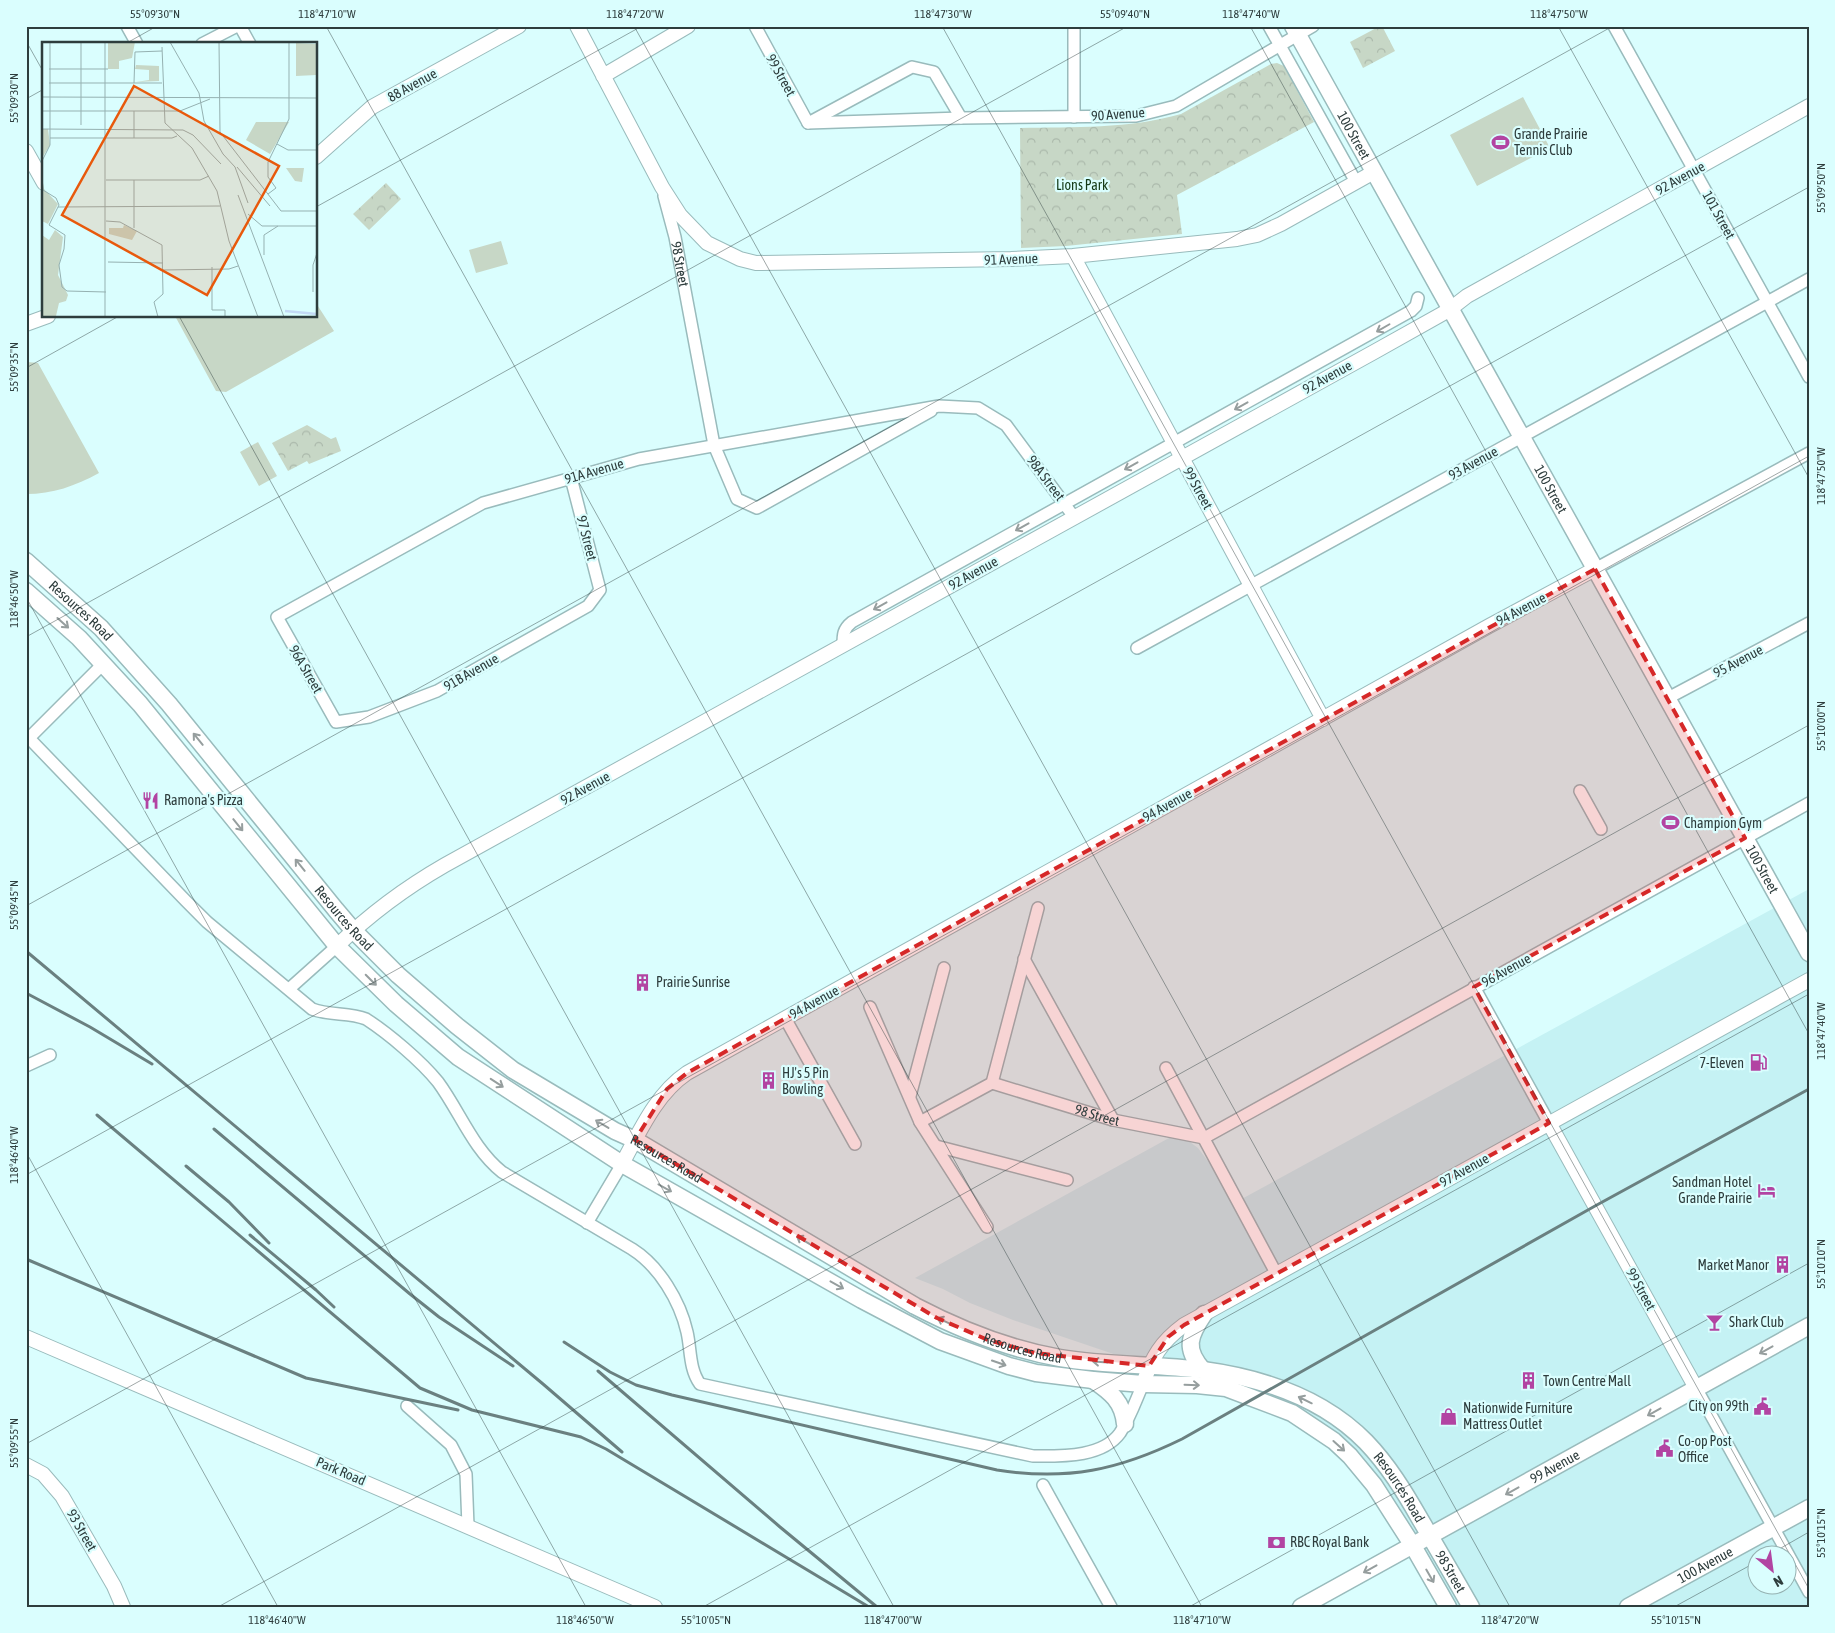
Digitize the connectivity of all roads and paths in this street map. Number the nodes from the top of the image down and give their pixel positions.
1 (127, 26) edge
2 (238, 26) edge
3 (519, 26) edge
4 (577, 26) edge
5 (688, 26) edge
6 (754, 26) edge
7 (1074, 26) edge
8 (1269, 26) edge
9 (1313, 26) edge
10 (1618, 28) edge
11 (1295, 30) edge
12 (136, 42) edge
13 (206, 42) edge
14 (249, 42) edge
15 (1279, 46) junction
16 (603, 76) junction
17 (1809, 106) edge
18 (1074, 117) junction
19 (961, 118) junction
20 (808, 124) junction
21 (26, 152) edge
22 (318, 156) edge
23 (1694, 171) junction
24 (1374, 172) junction
25 (42, 180) edge
26 (1356, 182) junction
27 (662, 187) junction
28 (1073, 256) junction
29 (1809, 278) edge
30 (1418, 298) dead end
31 (1766, 302) junction
32 (1449, 310) junction
33 (42, 318) edge
34 (26, 324) edge
35 (1809, 377) edge
36 (939, 406) junction
37 (1521, 437) junction
38 (1017, 440) joint
39 (1174, 443) junction
40 (714, 445) junction
41 (1809, 453) edge
42 (1182, 458) junction
43 (571, 478) junction
44 (1065, 503) junction
45 (1074, 517) junction
46 (26, 561) edge
47 (1596, 569) junction
48 (1251, 584) junction
49 (26, 591) edge
50 (595, 596) joint
51 (277, 617) joint
52 (1809, 623) edge
53 (843, 645) junction
54 (1137, 648) dead end
55 (103, 664) junction
56 (1668, 698) junction
57 (1324, 719) junction
58 (336, 722) joint
59 (27, 736) edge
60 (1580, 791) dead end
61 (1809, 804) edge
62 (1601, 829) dead end
63 (1746, 838) junction
64 (1038, 908) dead end
65 (353, 930) junction
66 (337, 946) junction
67 (1809, 953) edge
68 (1024, 959) junction
69 (944, 968) dead end
70 (1809, 980) edge
71 (1474, 987) junction
72 (289, 989) junction
73 (870, 1007) dead end
74 (785, 1018) junction
75 (50, 1054) dead end
76 (26, 1066) edge
77 (1166, 1068) dead end
78 (992, 1083) junction
79 (910, 1096) junction
80 (1113, 1120) junction
81 (920, 1122) junction
82 (1549, 1123) junction
83 (1204, 1138) junction
84 (635, 1140) junction
85 (855, 1144) dead end
86 (936, 1146) junction
87 (622, 1164) junction
88 (1067, 1180) dead end
89 (587, 1223) junction
90 (987, 1228) dead end
91 (1276, 1273) junction
92 (1204, 1314) junction
93 (1809, 1326) edge
94 (26, 1337) edge
95 (1149, 1366) junction
96 (1203, 1370) junction
97 (1093, 1380) junction
98 (1143, 1384) junction
99 (1696, 1388) junction
100 (407, 1406) dead end
101 (1125, 1424) junction
102 (26, 1465) edge
103 (1043, 1485) dead end
104 (1809, 1508) edge
105 (468, 1526) junction
106 (1774, 1527) junction
107 (1430, 1536) junction
108 (1413, 1546) junction
109 (1809, 1592) edge
110 (124, 1607) edge
111 (655, 1607) edge
112 (1111, 1607) edge
113 (1301, 1607) edge
114 (1448, 1607) edge
115 (1471, 1607) edge
116 (1628, 1607) edge

1 - 12 street
2 - 13 street
2 - 14 street
3 - 22 street, 88 Avenue
4 - 16 street, 98 Street
5 - 16 street
6 - 20 street, 99 Street
7 - 18 street
8 - 15 street, 100 Street
9 - 11 street, 90 Avenue
10 - 23 street, 101 Street
11 - 15 street, 90 Avenue
11 - 24 main road, 100 Street
15 - 18 street, 90 Avenue
15 - 26 street, 100 Street
16 - 27 street, 98 Street
17 - 23 street, 92 Avenue
18 - 19 street, 90 Avenue
19 - 20 street, 90 Avenue
19 - 20 street
21 - 25 street
23 - 31 street, 101 Street
23 - 32 street, 92 Avenue
24 - 26 street, 91 Avenue
24 - 32 main road, 100 Street
26 - 28 street, 91 Avenue
27 - 28 street, 91 Avenue
27 - 40 street, 98 Street
28 - 39 street, 99 Street
29 - 31 street, 93 Avenue
30 -> 39 street, 92 Avenue
31 - 35 street, 101 Street
31 - 37 street, 93 Avenue
32 - 37 main road, 100 Street
32 - 42 street, 92 Avenue
33 - 34 street
36 - 38 street, 91A Avenue
36 - 40 street, 91A Avenue
36 - 40 street, 98 Street
37 - 47 main road, 100 Street
37 - 48 street, 93 Avenue
38 - 44 street, 98A Street
39 - 42 street, 99 Street
39 -> 44 street, 92 Avenue
40 - 43 street, 91A Avenue
41 - 47 street, 94 Avenue
42 - 45 street, 92 Avenue
42 - 48 street, 99 Street
43 - 50 street, 97 Street
43 - 51 street, 91A Avenue
44 - 45 street, 98A Street
44 -> 53 street, 92 Avenue
45 - 53 street, 92 Avenue
65 -> 46 main road, Resources Road
47 - 56 main road, 100 Street
47 - 57 street, 94 Avenue
48 - 54 street, 93 Avenue
48 - 57 street, 99 Street
49 -> 55 main road, Resources Road
50 - 58 street, 91B Avenue
51 - 58 street, 96A Street
52 - 56 street, 95 Avenue
53 - 65 street, 92 Avenue
55 - 59 street
55 -> 66 main road, Resources Road
56 - 63 main road, 100 Street
57 - 74 street, 94 Avenue
59 - 72 street
60 - 62 street
61 - 63 street, 96 Avenue
63 - 67 main road, 100 Street
63 - 71 street, 96 Avenue
64 - 68 street
65 - 66 street, 92 Avenue
84 -> 65 main road, Resources Road
66 - 72 street
66 -> 87 main road, Resources Road
68 - 78 street
68 - 80 street
69 - 79 street
70 - 82 street, 97 Avenue
71 - 82 street, 99 Street
71 - 83 street, 96 Avenue
72 - 89 street
73 - 79 street
74 - 84 street, 94 Avenue
74 - 85 street
75 - 76 street
77 - 83 street
78 - 80 street, 98 Street
78 - 81 street
79 - 81 street
80 - 83 street, 98 Street
81 - 86 street
82 - 91 street, 97 Avenue
82 - 99 street, 99 Street
83 - 91 street
84 - 87 street, 94 Avenue
95 -> 84 main road, Resources Road
86 - 88 street
86 - 90 street
87 - 89 street, 94 Avenue
87 -> 97 main road, Resources Road
89 - 101 street
91 - 92 street, 97 Avenue
92 - 95 street, 97 Avenue
92 - 96 main road
93 -> 99 main road, 99 Avenue
94 - 105 street, Park Road
95 - 96 main road, Resources Road
95 - 98 street, 97 Avenue
107 -> 96 main road, Resources Road
97 - 98 main road, Resources Road
97 - 101 main road
98 - 101 street
98 -> 108 main road, Resources Road
99 - 106 street, 99 Street
99 -> 107 main road, 99 Avenue
100 - 105 street
102 - 110 street, 93 Street
103 - 112 street
104 - 106 main road, 100 Avenue
105 - 111 street, Park Road
106 - 109 street, 99 Street
106 - 116 main road, 100 Avenue
107 - 108 main road, 99 Avenue
107 - 115 main road, 98 Street
108 -> 113 main road, 99 Avenue
108 -> 114 main road, 98 Street

